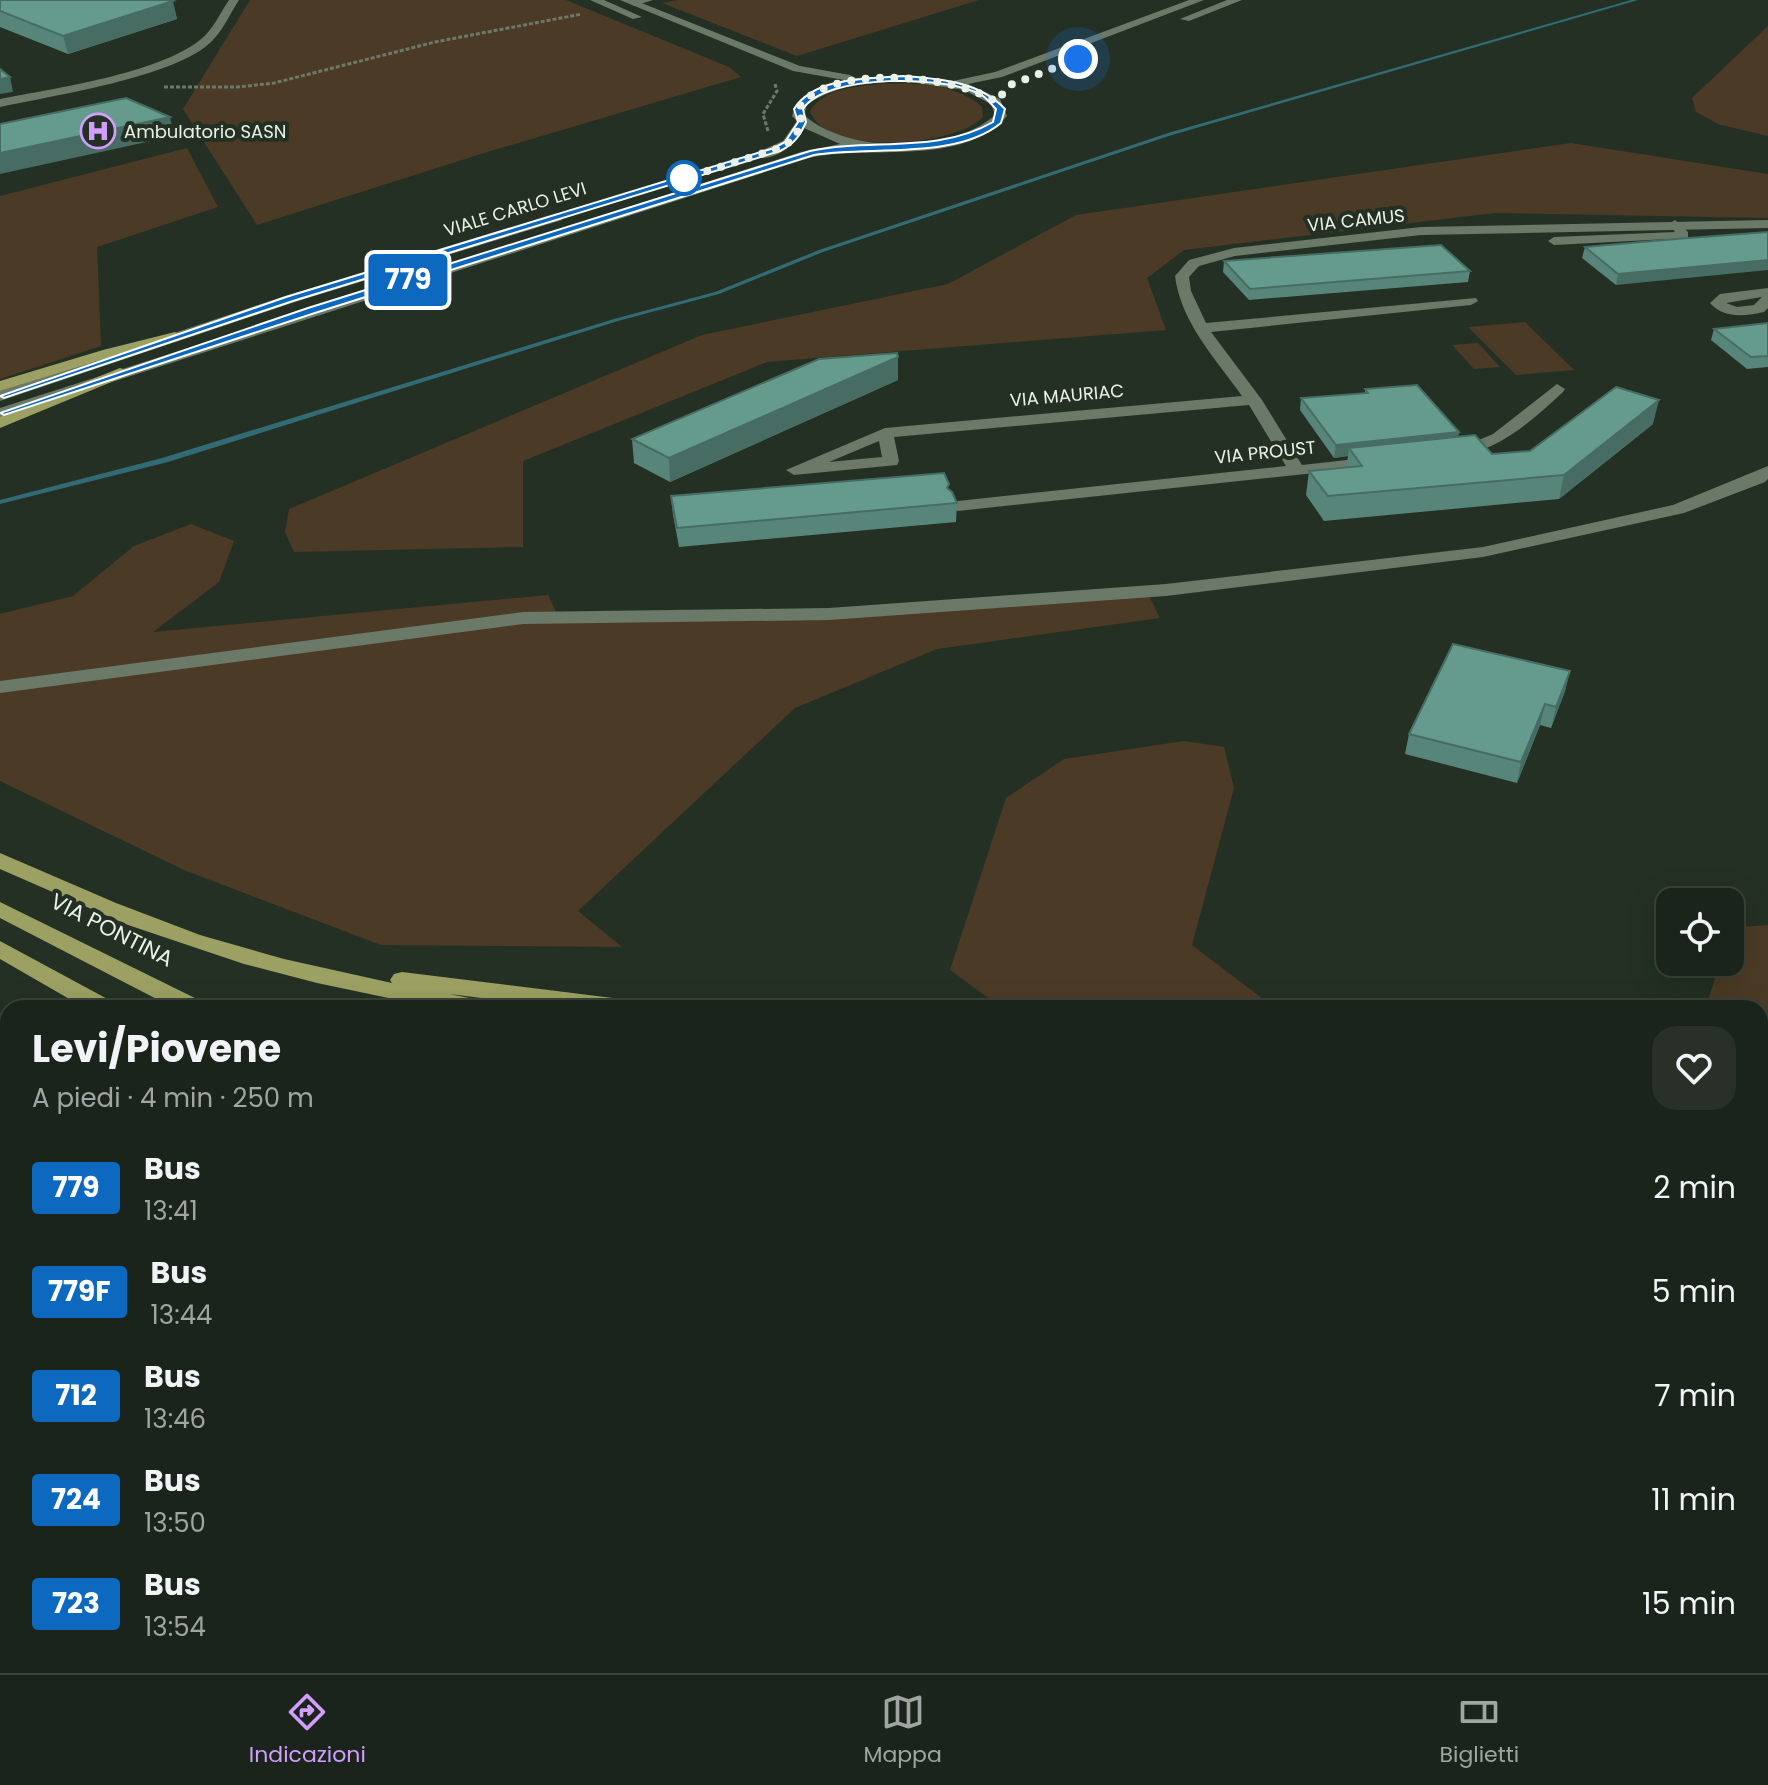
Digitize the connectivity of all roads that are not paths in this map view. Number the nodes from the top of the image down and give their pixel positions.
1 (234, 0) edge
2 (648, 0) edge
3 (1199, 0) edge
4 (1237, 0) edge
5 (630, 2) edge
6 (593, 6) edge
7 (795, 79) dead end
8 (867, 80) junction
9 (945, 82) junction
10 (1015, 83) dead end
11 (0, 103) edge
12 (802, 122) junction
13 (876, 146) junction
14 (648, 189) dead end
15 (572, 213) dead end
16 (1675, 224) junction
17 (1768, 224) edge
18 (1554, 241) dead end
19 (1768, 292) edge
20 (1768, 299) edge
21 (1471, 301) dead end
22 (1203, 328) junction
23 (175, 337) junction
24 (120, 373) junction
25 (0, 386) edge
26 (1557, 389) dead end
27 (0, 396) edge
28 (1254, 400) junction
29 (0, 413) edge
30 (0, 423) edge
31 (885, 433) junction
32 (1445, 455) edge
33 (1385, 460) edge
34 (1296, 469) junction
35 (1768, 471) edge
36 (958, 506) edge
37 (0, 687) edge
38 (0, 860) edge
39 (0, 909) edge
40 (0, 949) edge
41 (309, 974) junction
42 (90, 1000) edge
43 (178, 1000) edge
44 (441, 1000) edge
45 (567, 1000) edge

1 - 11 street
2 - 5 street
3 - 9 street
4 - 10 street
5 - 8 street
6 - 7 street
8 - 9 street
8 - 12 street
9 - 13 street
12 - 13 street
12 - 14 street
13 - 24 street, VIALE CARLO LEVI
15 - 23 street, VIALE CARLO LEVI
16 - 17 street, VIA CAMUS
16 - 18 lane
16 - 22 street, VIA CAMUS
19 - 20 street
21 - 22 street
22 - 28 street, VIA CAMUS
23 - 25 highway
23 - 27 street, VIALE CARLO LEVI
24 - 29 street, VIALE CARLO LEVI
24 - 30 highway
26 - 32 street
28 - 31 street, VIA MAURIAC
28 - 34 street, VIA CAMUS
31 - 31 street, VIA MAURIAC
33 - 34 street, VIA PROUST
34 - 36 street, VIA PROUST
35 - 37 street
38 - 41 highway
39 - 43 highway, VIA PONTINA
40 - 42 highway
41 - 44 highway
41 - 45 highway

